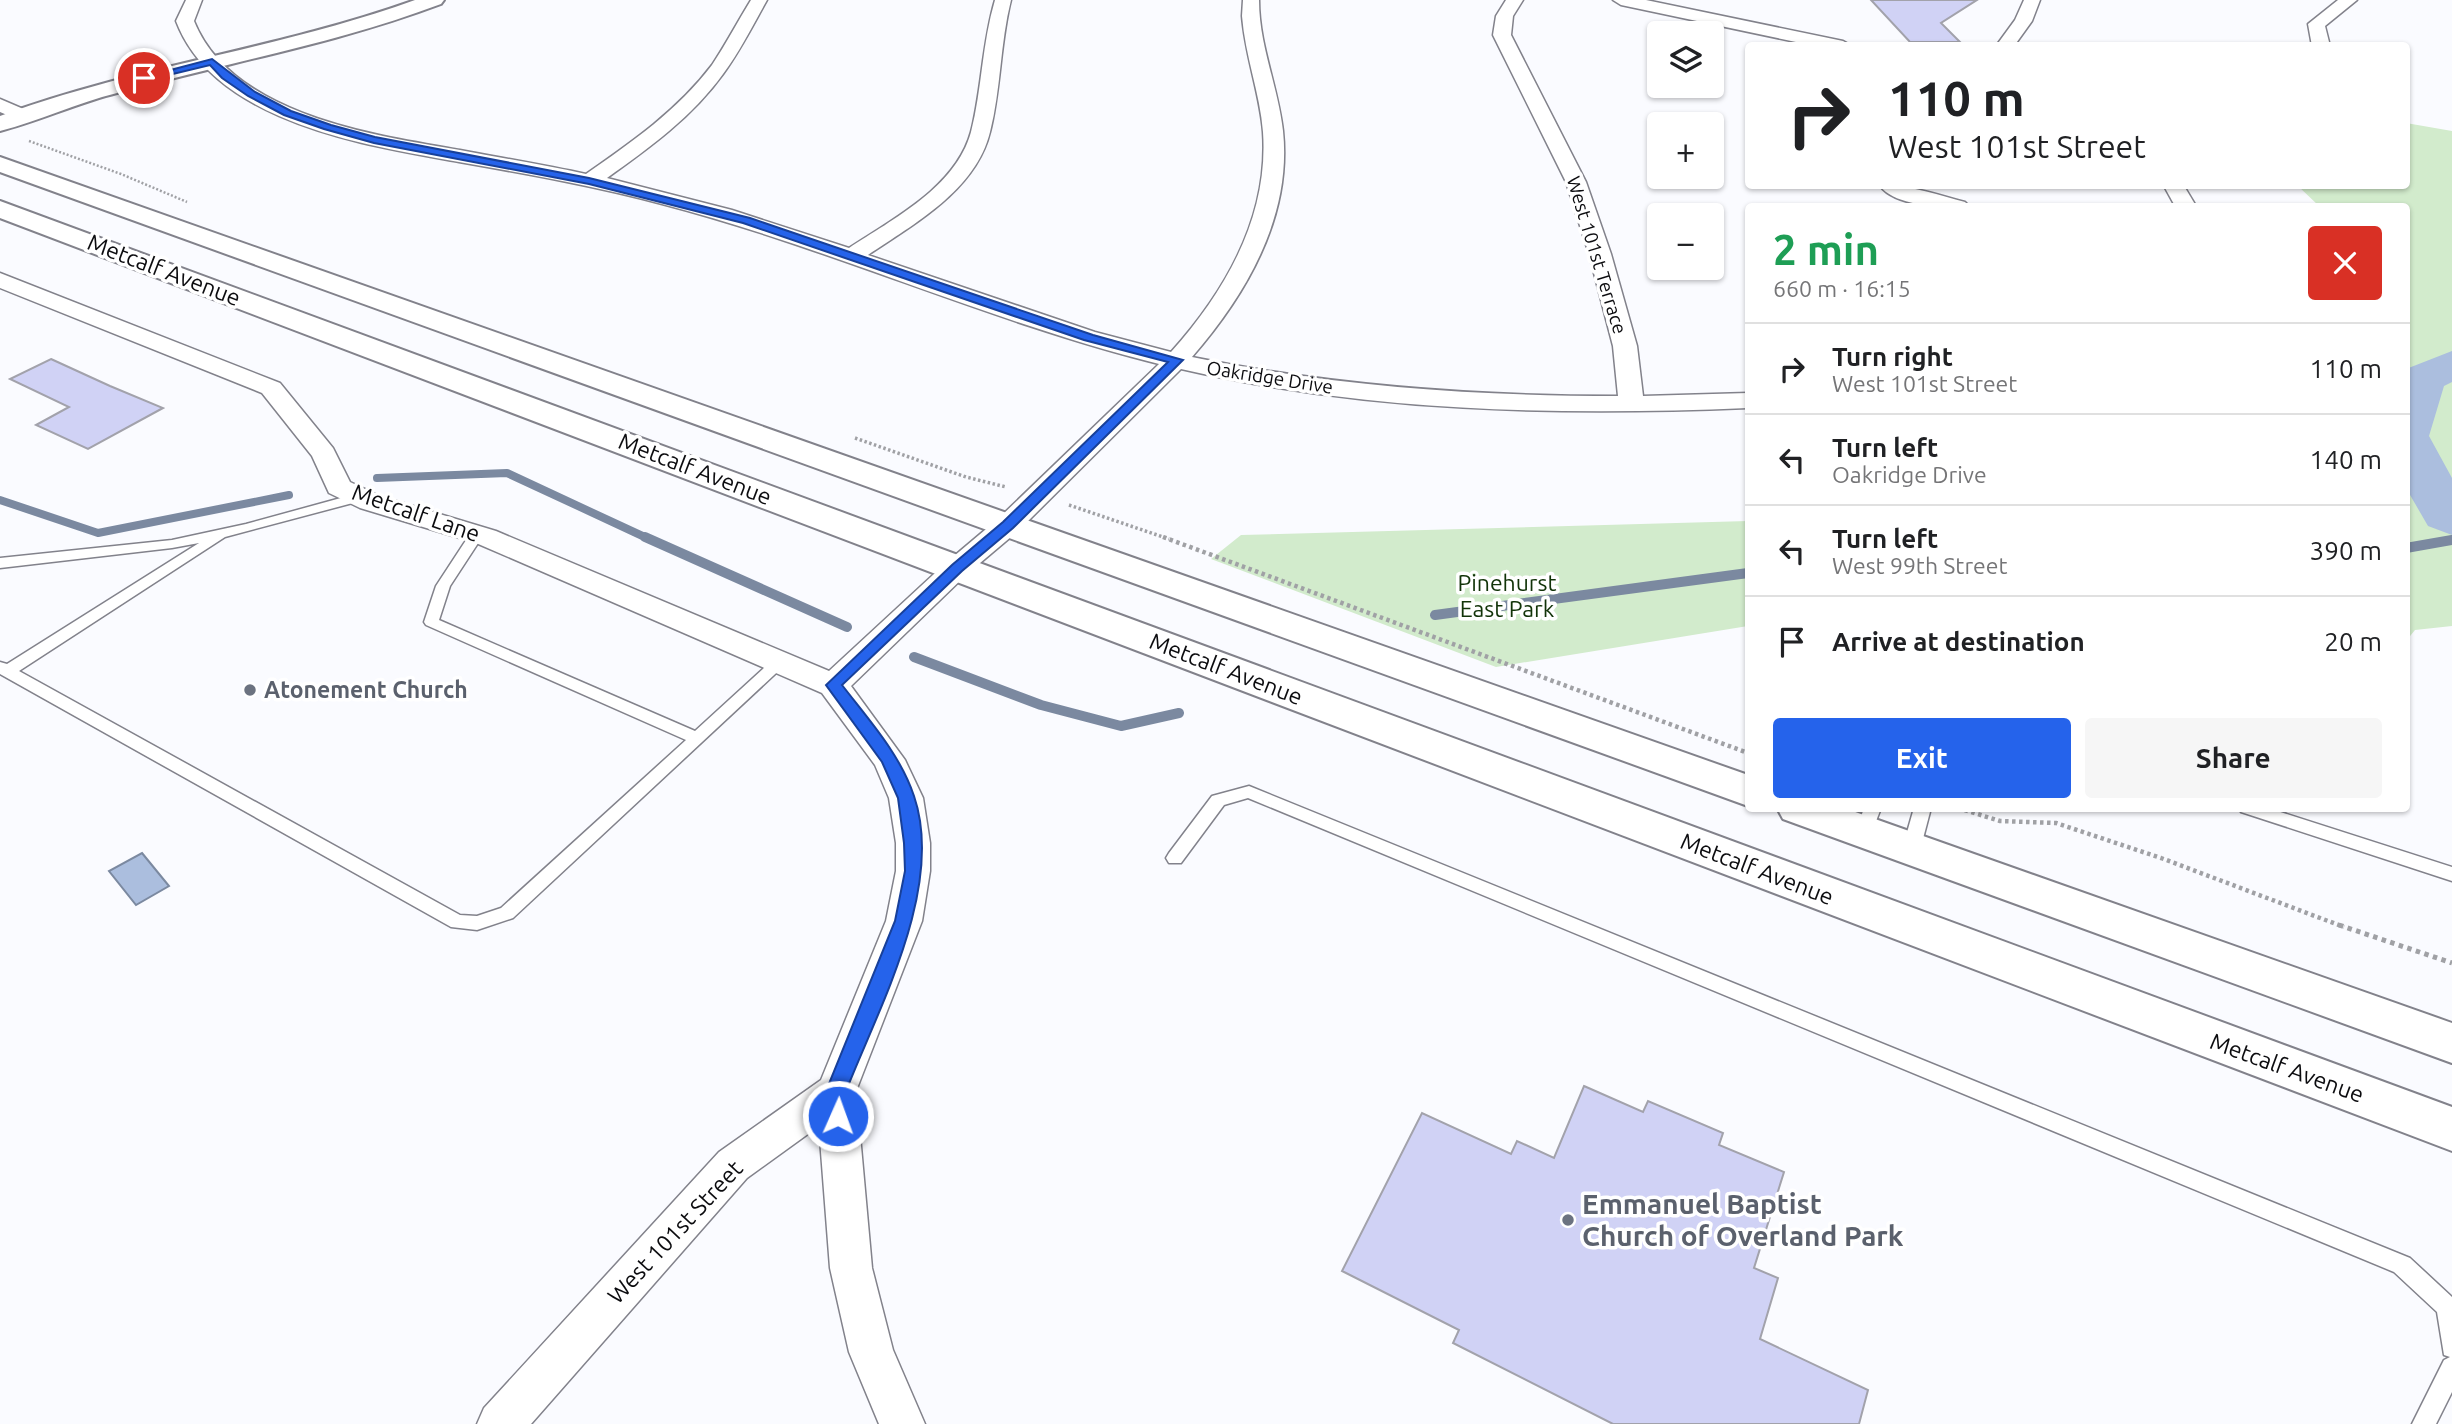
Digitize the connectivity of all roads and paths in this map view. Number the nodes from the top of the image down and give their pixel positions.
1 (194, 0) edge
2 (434, 0) edge
3 (759, 0) edge
4 (1003, 0) edge
5 (1251, 0) edge
6 (1515, 0) edge
7 (1621, 0) edge
8 (2032, 0) edge
9 (2349, 0) edge
10 (1824, 42) edge
11 (2008, 42) edge
12 (2320, 42) edge
13 (212, 62) junction
14 (0, 105) edge
15 (21, 115) junction
16 (0, 124) edge
17 (24, 139) dead end
18 (0, 164) edge
19 (589, 181) junction
20 (1897, 189) edge
21 (1944, 203) edge
22 (195, 206) dead end
23 (0, 209) edge
24 (853, 255) junction
25 (0, 280) edge
26 (1177, 360) junction
27 (1745, 401) edge
28 (1630, 403) junction
29 (847, 436) dead end
30 (1039, 495) junction
31 (359, 497) junction
32 (1008, 525) junction
33 (226, 532) junction
34 (477, 534) junction
35 (0, 563) edge
36 (957, 568) junction
37 (780, 662) junction
38 (4, 669) edge
39 (833, 685) junction
40 (697, 738) junction
41 (1745, 752) edge
42 (1745, 790) edge
43 (1821, 812) edge
44 (1922, 812) edge
45 (1971, 812) edge
46 (2259, 812) edge
47 (1868, 820) edge
48 (1911, 850) junction
49 (1175, 858) dead end
50 (2452, 874) edge
51 (2452, 963) edge
52 (2452, 1043) edge
53 (836, 1091) junction
54 (2452, 1129) edge
55 (2452, 1346) edge
56 (2452, 1368) edge
57 (500, 1424) edge
58 (902, 1424) edge
59 (2424, 1424) edge

1 - 13 street, Oakridge Drive
2 - 13 main road
3 - 19 street
4 - 24 street
5 - 26 street
6 - 28 street, West 101st Terrace
7 - 10 street
8 - 11 street
9 - 12 street
13 - 15 main road
13 - 19 street, Oakridge Drive
14 - 15 street
15 - 16 main road
17 - 22 path
18 - 32 main road, Metcalf Avenue
19 - 24 street, Oakridge Drive
20 - 21 street
23 - 36 main road, Metcalf Avenue
24 - 26 street, Oakridge Drive
25 - 31 street, Metcalf Lane
26 - 28 street, Oakridge Drive
26 - 30 street
27 - 28 street, Oakridge Drive
29 - 30 path
30 - 32 street
30 - 41 path
31 - 33 lane
31 - 34 street, Metcalf Lane
32 - 36 street
32 - 42 main road, Metcalf Avenue
33 - 35 lane
33 - 38 lane
34 - 37 street, Metcalf Lane
34 - 40 lane
36 - 39 street
36 - 54 main road, Metcalf Avenue
37 - 39 street, Metcalf Lane
37 - 40 lane
38 - 40 lane
39 - 53 street
43 - 47 main road
44 - 48 lane
45 - 51 path
46 - 50 lane
47 - 48 main road
48 - 52 main road
49 - 55 lane
53 - 57 street, West 101st Street
53 - 58 street
56 - 59 lane

